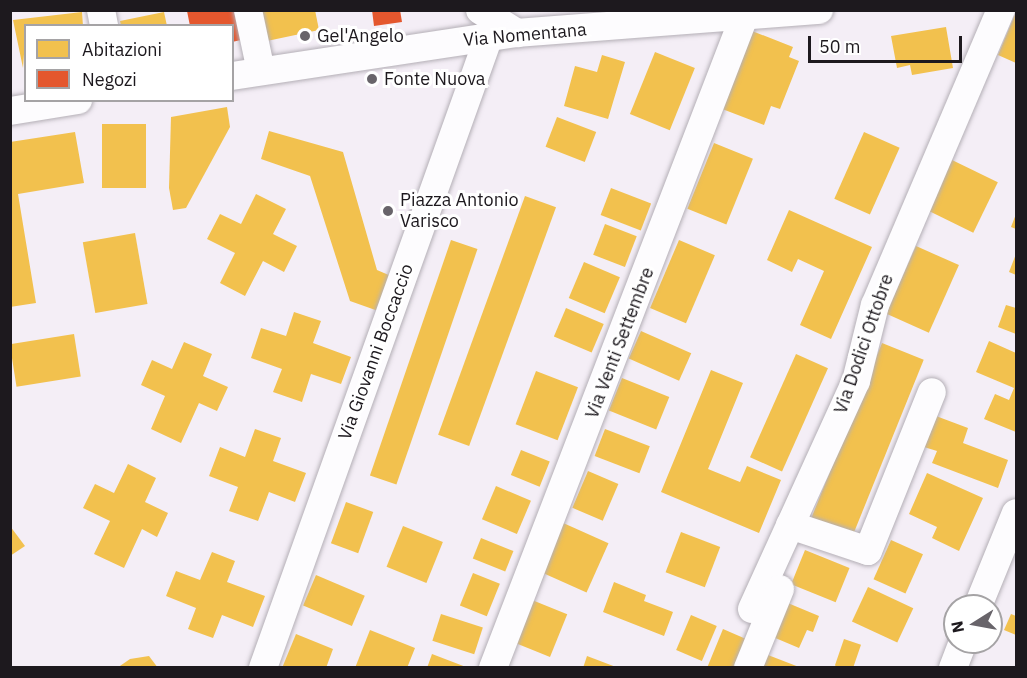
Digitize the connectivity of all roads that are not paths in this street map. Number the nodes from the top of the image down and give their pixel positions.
1 (248, 10) edge
2 (1001, 10) edge
3 (805, 11) edge
4 (744, 17) junction
5 (500, 23) edge
6 (261, 71) junction
7 (234, 76) edge
8 (66, 102) edge
9 (10, 111) edge
10 (932, 392) dead end
11 (1017, 513) edge
12 (790, 525) junction
13 (781, 585) dead end
14 (983, 594) edge
15 (752, 609) dead end
16 (263, 668) edge
17 (493, 668) edge
18 (748, 668) edge

1 - 6 street
2 - 12 street, Via Dodici Ottobre
3 - 4 street, Via Nomentana
4 - 5 street, Via Nomentana
4 - 17 street, Via Venti Settembre
5 - 6 street, Via Nomentana
5 - 16 street, Via Giovanni Boccaccio
6 - 7 street, Via Nomentana
8 - 9 street
10 - 12 street
11 - 14 street
12 - 15 street, Via Dodici Ottobre
13 - 18 street

